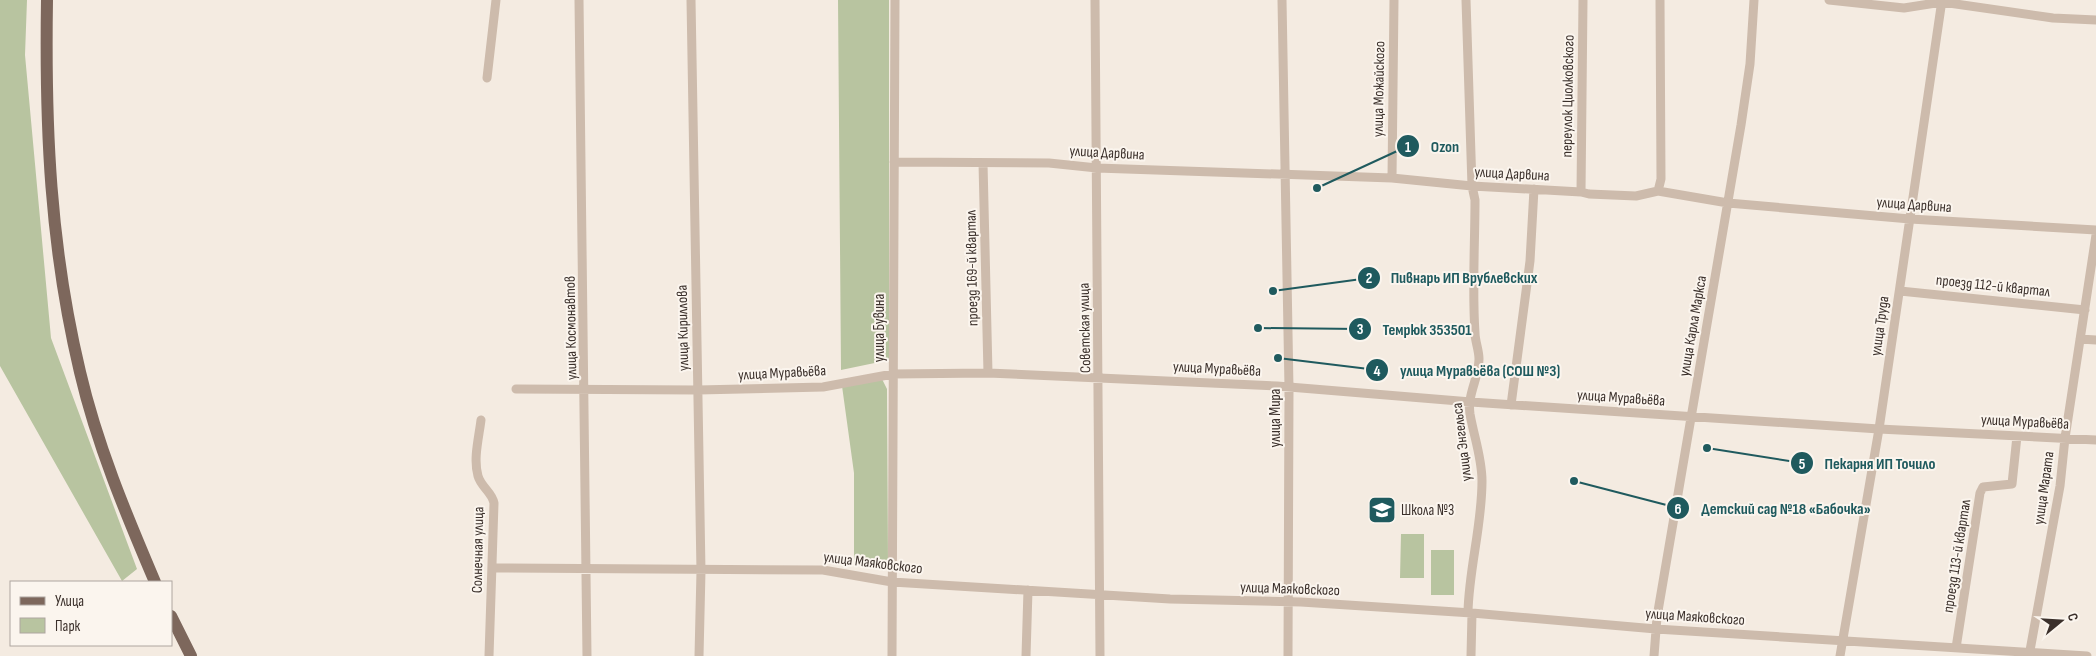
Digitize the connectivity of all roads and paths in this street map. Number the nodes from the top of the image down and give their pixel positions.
1 (47, 0) edge
2 (496, 0) edge
3 (579, 0) edge
4 (691, 0) edge
5 (894, 0) edge
6 (1094, 0) edge
7 (1282, 0) edge
8 (1394, 0) edge
9 (1466, 0) edge
10 (1582, 0) edge
11 (1660, 0) edge
12 (1754, 0) edge
13 (1829, 0) edge
14 (1848, 1) edge
15 (1942, 1) edge
16 (2096, 20) edge
17 (488, 78) dead end
18 (894, 162) junction
19 (983, 163) junction
20 (1097, 168) junction
21 (1285, 174) junction
22 (1392, 178) junction
23 (1472, 186) junction
24 (1534, 189) junction
25 (1658, 191) junction
26 (1581, 192) junction
27 (1728, 203) junction
28 (1910, 218) junction
29 (2096, 230) edge
30 (2096, 235) edge
31 (1900, 291) junction
32 (2084, 310) junction
33 (2080, 339) junction
34 (2096, 340) edge
35 (893, 374) junction
36 (988, 374) junction
37 (1099, 377) junction
38 (1289, 388) junction
39 (516, 389) dead end
40 (585, 390) junction
41 (698, 390) junction
42 (1471, 402) junction
43 (1511, 405) junction
44 (1692, 416) junction
45 (481, 420) dead end
46 (1879, 429) junction
47 (2017, 436) junction
48 (2065, 438) junction
49 (2096, 440) edge
50 (492, 568) junction
51 (588, 570) junction
52 (701, 571) junction
53 (155, 581) edge
54 (892, 582) junction
55 (1028, 590) junction
56 (1101, 595) junction
57 (1290, 602) junction
58 (1470, 613) junction
59 (172, 618) edge
60 (1656, 629) junction
61 (1841, 640) junction
62 (1953, 650) edge
63 (2029, 654) edge
64 (191, 656) edge
65 (489, 656) edge
66 (587, 656) edge
67 (699, 656) edge
68 (892, 656) edge
69 (1026, 656) edge
70 (1100, 656) edge
71 (1288, 656) edge
72 (1471, 656) edge
73 (1654, 656) edge
74 (1840, 656) edge
75 (2087, 656) edge

1 - 53 main road
2 - 17 street
3 - 40 street, улица Космонавтов
4 - 41 street, улица Кириллова
5 - 18 street, улица Бувина
6 - 20 street, Советская улица
7 - 21 street, улица Мира
8 - 22 street, улица Можайского
9 - 23 street, улица Энгельса
10 - 26 street, переулок Циолковского
11 - 25 street
12 - 27 street, улица Карла Маркса
13 - 14 street
14 - 15 street
15 - 16 street
15 - 28 street, улица Труда
18 - 19 street, улица Дарвина
18 - 35 street, улица Бувина
19 - 20 street, улица Дарвина
19 - 36 street, проезд 169-й квартал
20 - 21 street, улица Дарвина
20 - 37 street, Советская улица
21 - 22 street, улица Дарвина
21 - 38 street, улица Мира
22 - 23 street, улица Дарвина
23 - 24 street, улица Дарвина
23 - 42 street, улица Энгельса
24 - 26 street, улица Дарвина
24 - 43 street
25 - 26 street, улица Дарвина
25 - 27 street, улица Дарвина
27 - 28 street, улица Дарвина
27 - 44 street, улица Карла Маркса
28 - 29 street, улица Дарвина
28 - 31 street, улица Труда
30 - 32 street, улица Марата
31 - 32 street, проезд 112-й квартал
31 - 46 street, улица Труда
32 - 33 street, улица Марата
33 - 34 street
33 - 48 street, улица Марата
35 - 36 street, улица Муравьёва
35 - 41 street, улица Муравьёва
35 - 54 street, улица Бувина
36 - 37 street, улица Муравьёва
37 - 38 street, улица Муравьёва
37 - 56 street, Советская улица
38 - 42 street, улица Муравьёва
38 - 57 street, улица Мира
39 - 40 street, улица Муравьёва
40 - 41 street, улица Муравьёва
40 - 51 street, улица Космонавтов
41 - 52 street, улица Кириллова
42 - 43 street, улица Муравьёва
42 - 58 street, улица Энгельса
43 - 44 street, улица Муравьёва
44 - 46 street, улица Муравьёва
44 - 60 street, улица Карла Маркса
45 - 50 street, Солнечная улица
46 - 47 street, улица Муравьёва
46 - 61 street, улица Труда
47 - 48 street, улица Муравьёва
47 - 62 street, проезд 113-й квартал
48 - 49 street, улица Муравьёва
48 - 63 street, улица Марата
50 - 51 street, улица Маяковского
50 - 65 street, Солнечная улица
51 - 52 street, улица Маяковского
51 - 66 street, улица Космонавтов
52 - 54 street, улица Маяковского
52 - 67 street, улица Кириллова
54 - 55 street, улица Маяковского
54 - 68 street, улица Бувина
55 - 56 street, улица Маяковского
55 - 69 street
56 - 57 street, улица Маяковского
56 - 70 street, Советская улица
57 - 58 street, улица Маяковского
57 - 71 street, улица Мира
58 - 60 street, улица Маяковского
58 - 72 street, улица Энгельса
59 - 64 main road
60 - 61 street, улица Маяковского
60 - 73 street, улица Карла Маркса
61 - 62 street, улица Маяковского
61 - 74 street, улица Труда
62 - 63 street, улица Маяковского
63 - 75 street, улица Маяковского

